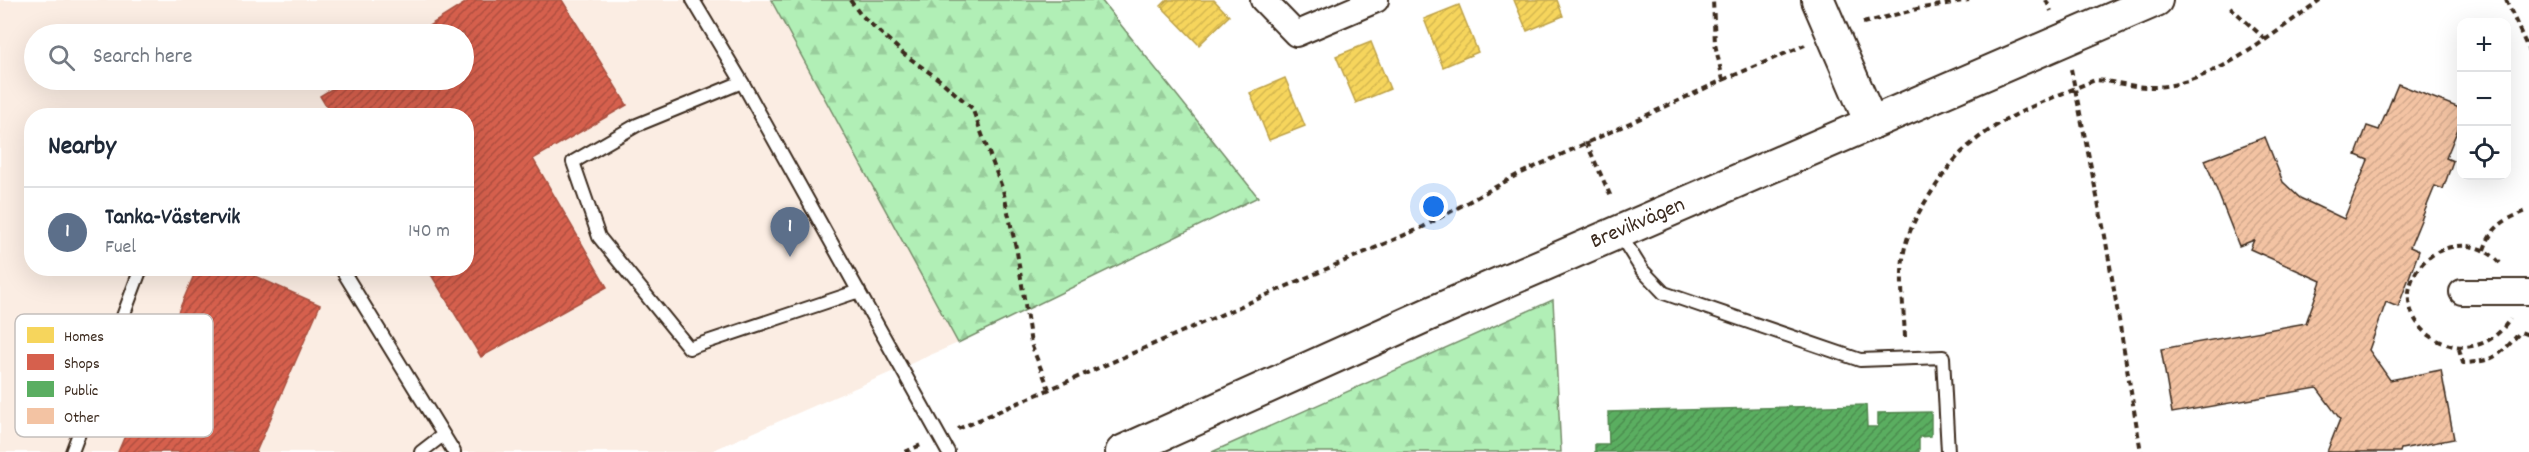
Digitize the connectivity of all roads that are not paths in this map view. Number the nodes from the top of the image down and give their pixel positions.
1 (693, 0) edge
2 (1263, 0) edge
3 (1376, 0) edge
4 (1818, 0) edge
5 (2156, 0) edge
6 (742, 81) junction
7 (1871, 123) junction
8 (1618, 232) junction
9 (138, 276) edge
10 (346, 276) edge
11 (859, 291) junction
12 (2462, 292) dead end
13 (2529, 292) edge
14 (124, 314) edge
15 (443, 435) junction
16 (78, 437) edge
17 (72, 452) edge
18 (421, 452) edge
19 (454, 452) edge
20 (948, 452) edge
21 (1122, 452) edge
22 (1948, 452) edge

1 - 6 lane
2 - 3 street
4 - 7 street
5 - 7 street, Brevikvägen
6 - 11 lane
6 - 11 lane
7 - 8 street, Brevikvägen
8 - 21 street, Brevikvägen
8 - 22 lane
9 - 14 lane
10 - 15 lane
11 - 20 lane
12 - 13 street
15 - 18 lane
15 - 19 lane
16 - 17 lane

